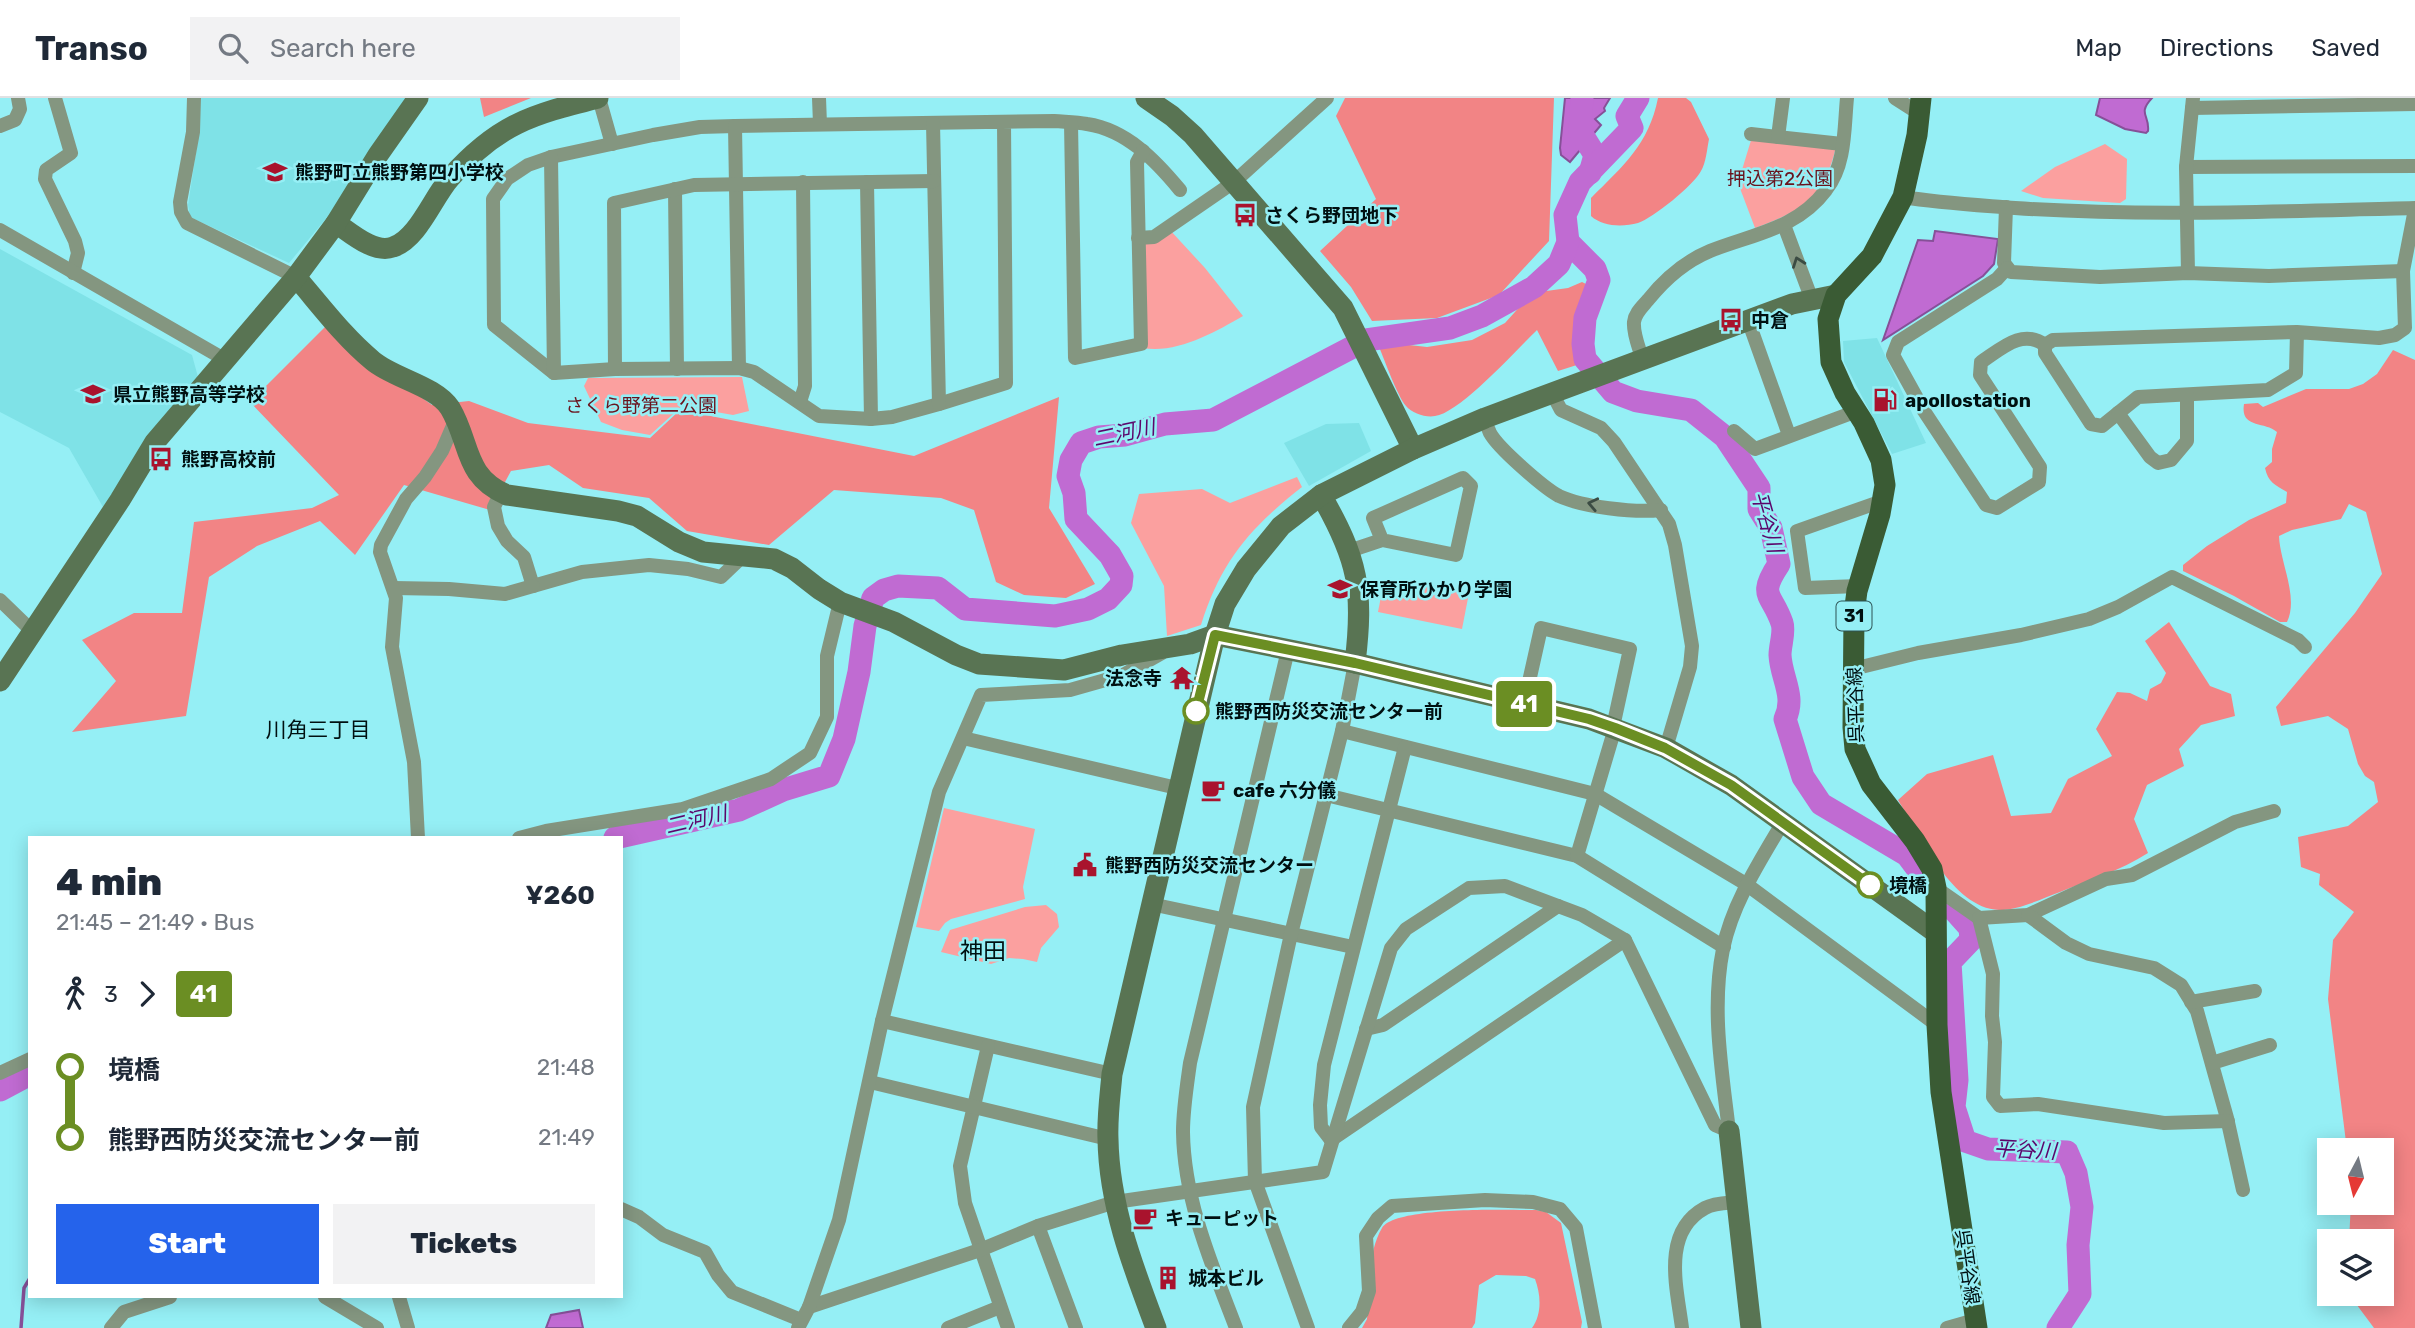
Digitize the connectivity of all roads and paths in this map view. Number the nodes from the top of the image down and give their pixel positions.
1 (18, 98) edge
2 (55, 98) edge
3 (194, 98) edge
4 (418, 98) edge
5 (599, 98) edge
6 (819, 98) edge
7 (1783, 98) edge
8 (1847, 98) edge
9 (1895, 98) edge
10 (1321, 100) edge
11 (1155, 101) edge
12 (1920, 103) edge
13 (2193, 103) edge
14 (2415, 104) edge
15 (933, 122) junction
16 (1004, 122) junction
17 (1071, 123) junction
18 (820, 124) junction
19 (0, 125) edge
20 (735, 126) junction
21 (1751, 134) dead end
22 (1778, 137) junction
23 (611, 144) junction
24 (1842, 144) junction
25 (1143, 151) junction
26 (551, 157) junction
27 (2415, 166) edge
28 (2186, 167) junction
29 (934, 181) junction
30 (803, 182) junction
31 (867, 182) junction
32 (1234, 182) junction
33 (736, 183) junction
34 (674, 189) junction
35 (1180, 190) dead end
36 (1903, 197) junction
37 (2007, 207) junction
38 (2415, 208) edge
39 (2187, 212) junction
40 (336, 223) junction
41 (1784, 225) junction
42 (0, 230) edge
43 (1138, 238) junction
44 (2007, 268) junction
45 (2403, 271) junction
46 (73, 273) junction
47 (2188, 273) junction
48 (296, 277) junction
49 (1836, 295) junction
50 (1812, 300) junction
51 (1748, 320) junction
52 (2297, 332) junction
53 (2045, 345) junction
54 (1642, 358) junction
55 (224, 359) junction
56 (739, 368) junction
57 (615, 369) junction
58 (677, 369) junction
59 (554, 373) junction
60 (1552, 393) junction
61 (2187, 395) junction
62 (800, 402) junction
63 (939, 404) junction
64 (1857, 411) junction
65 (2118, 413) junction
66 (1485, 418) junction
67 (872, 419) junction
68 (455, 421) junction
69 (1734, 431) dead end
70 (1789, 435) junction
71 (1413, 449) junction
72 (501, 492) junction
73 (1321, 495) junction
74 (1882, 501) junction
75 (1661, 510) junction
76 (1382, 540) junction
77 (1349, 551) junction
78 (743, 556) junction
79 (533, 586) junction
80 (1859, 586) junction
81 (394, 588) junction
82 (0, 600) edge
83 (847, 604) junction
84 (32, 631) junction
85 (1215, 635) junction
86 (2305, 647) dead end
87 (1172, 648) junction
88 (1288, 650) junction
89 (1355, 663) junction
90 (1853, 669) junction
91 (0, 681) edge
92 (1524, 704) junction
93 (1614, 727) junction
94 (1342, 731) junction
95 (963, 738) junction
96 (1405, 747) junction
97 (1665, 748) junction
98 (1177, 788) junction
99 (1595, 794) junction
100 (1326, 795) junction
101 (1388, 810) junction
102 (2274, 811) dead end
103 (1783, 822) junction
104 (418, 836) edge
105 (527, 836) edge
106 (1577, 856) junction
107 (1746, 884) junction
108 (1936, 888) junction
109 (1151, 904) junction
110 (1558, 906) junction
111 (2028, 915) junction
112 (1979, 918) junction
113 (1224, 919) junction
114 (1935, 932) junction
115 (1291, 933) junction
116 (1625, 940) junction
117 (1353, 947) junction
118 (1724, 947) junction
119 (2255, 991) dead end
120 (2192, 1002) junction
121 (882, 1021) junction
122 (1937, 1025) junction
123 (1366, 1030) junction
124 (2270, 1045) dead end
125 (988, 1046) junction
126 (28, 1060) edge
127 (2212, 1063) junction
128 (0, 1073) edge
129 (1112, 1074) junction
130 (870, 1082) junction
131 (972, 1107) junction
132 (2228, 1121) junction
133 (1728, 1131) junction
134 (1108, 1139) junction
135 (1331, 1140) junction
136 (1255, 1181) junction
137 (1189, 1190) junction
138 (2244, 1190) dead end
139 (1115, 1202) junction
140 (1737, 1202) junction
141 (623, 1210) edge
142 (1038, 1226) junction
143 (980, 1250) junction
144 (167, 1298) edge
145 (327, 1298) edge
146 (399, 1298) edge
147 (1000, 1307) junction
148 (803, 1318) edge
149 (1976, 1324) edge
150 (111, 1328) edge
151 (377, 1328) edge
152 (408, 1328) edge
153 (948, 1328) edge
154 (1008, 1328) edge
155 (1076, 1328) edge
156 (1156, 1328) edge
157 (1236, 1328) edge
158 (1308, 1328) edge
159 (1349, 1328) edge
160 (1595, 1328) edge
161 (1682, 1328) edge
162 (1751, 1328) edge
163 (1947, 1328) edge

1 - 19 street
2 - 46 street
3 - 48 street
4 - 40 street
5 - 23 street
5 - 40 street
6 - 18 street
7 - 22 street
8 - 24 street
9 - 12 street
10 - 32 street
11 - 32 street
12 - 36 main road
13 - 14 street
13 - 28 street
15 - 16 street
15 - 18 street
15 - 29 street
16 - 17 street
16 - 63 street
17 - 25 street
17 - 43 street
18 - 20 street
20 - 23 street
20 - 33 street
21 - 22 street
22 - 24 street
23 - 26 street
24 - 41 street
25 - 35 street
25 - 43 street
26 - 59 street
26 - 59 street
27 - 28 street
28 - 39 street
29 - 31 street
29 - 63 street
30 - 31 street
30 - 33 street
30 - 62 street
31 - 67 street
32 - 43 street
32 - 71 street
33 - 34 street
33 - 56 street
34 - 57 street
34 - 58 street
36 - 37 street
36 - 49 main road
37 - 39 street
37 - 44 street
38 - 39 street
38 - 45 street
39 - 47 street
40 - 48 street
50 -> 41 street
41 - 54 street
42 - 46 street
44 - 47 street
44 - 53 street
45 - 47 street
45 - 52 street
46 - 55 street
48 - 55 street
48 - 68 street
49 - 50 street
49 - 64 main road, 呉平谷線 / 31
50 - 51 street
51 - 54 street
51 - 70 street
52 - 53 street
52 - 61 street
53 - 65 street
54 - 60 street
55 - 84 street
56 - 58 street
56 - 62 street
57 - 58 street
57 - 59 street
60 - 66 street
60 - 75 street
61 - 65 street
61 - 65 street
62 - 67 street
63 - 67 street
64 - 70 street
64 - 74 main road, 呉平谷線 / 31
66 - 71 street
75 -> 66 street
68 - 72 street
68 - 81 street
69 - 70 street
71 - 73 street
72 - 78 street
72 - 79 street
73 - 77 street
73 - 85 street
74 - 80 main road, 呉平谷線 / 31
74 - 80 street
75 - 97 street
76 - 76 street
76 - 77 street
77 - 89 street
78 - 79 street
78 - 83 street
79 - 81 street
80 - 90 main road, 呉平谷線 / 31
81 - 104 street
82 - 84 street
83 - 87 street
83 - 105 street
84 - 91 street
85 - 87 street
85 - 88 street
85 - 98 street
86 - 90 street
87 - 95 street
88 - 89 street
88 - 113 street
89 - 92 street
89 - 94 street
90 - 108 main road, 呉平谷線 / 31
92 - 93 street
92 - 93 street
93 - 97 street
93 - 99 street
94 - 96 street
94 - 100 street
95 - 98 street
95 - 121 street
96 - 99 street
96 - 101 street
97 - 103 street
98 - 109 street
99 - 106 street
99 - 107 street
100 - 101 street
100 - 115 street
101 - 106 street
101 - 117 street
102 - 111 street
103 - 107 street
103 - 114 street
106 - 118 street
107 - 118 street
107 - 122 street
108 - 112 street
108 - 114 main road, 呉平谷線 / 31
109 - 113 street
109 - 129 street
110 - 116 street
110 - 123 street
110 - 123 street
111 - 112 street
111 - 120 street
112 - 132 street
113 - 115 street
113 - 137 street
114 - 122 main road, 呉平谷線 / 31
115 - 117 street
115 - 136 street
116 - 133 street
116 - 135 street
117 - 135 street
118 - 133 street
119 - 120 street
120 - 127 street
121 - 125 street
121 - 130 street
122 - 149 main road, 呉平谷線 / 31
123 - 135 street
124 - 127 street
125 - 129 street
125 - 131 street
126 - 128 street
127 - 132 street
129 - 134 street
130 - 131 street
130 - 148 street
131 - 134 street
131 - 143 street
132 - 138 street
133 - 140 street
134 - 139 street
135 - 136 street
136 - 137 street
136 - 158 street
137 - 139 street
137 - 157 street
139 - 142 street
139 - 156 street
140 - 161 street
140 - 162 street
141 - 148 street
142 - 143 street
142 - 155 street
143 - 147 street
143 - 148 street
144 - 150 street
145 - 151 street
146 - 152 street
147 - 153 street
147 - 154 street
149 - 163 street
159 - 160 street

